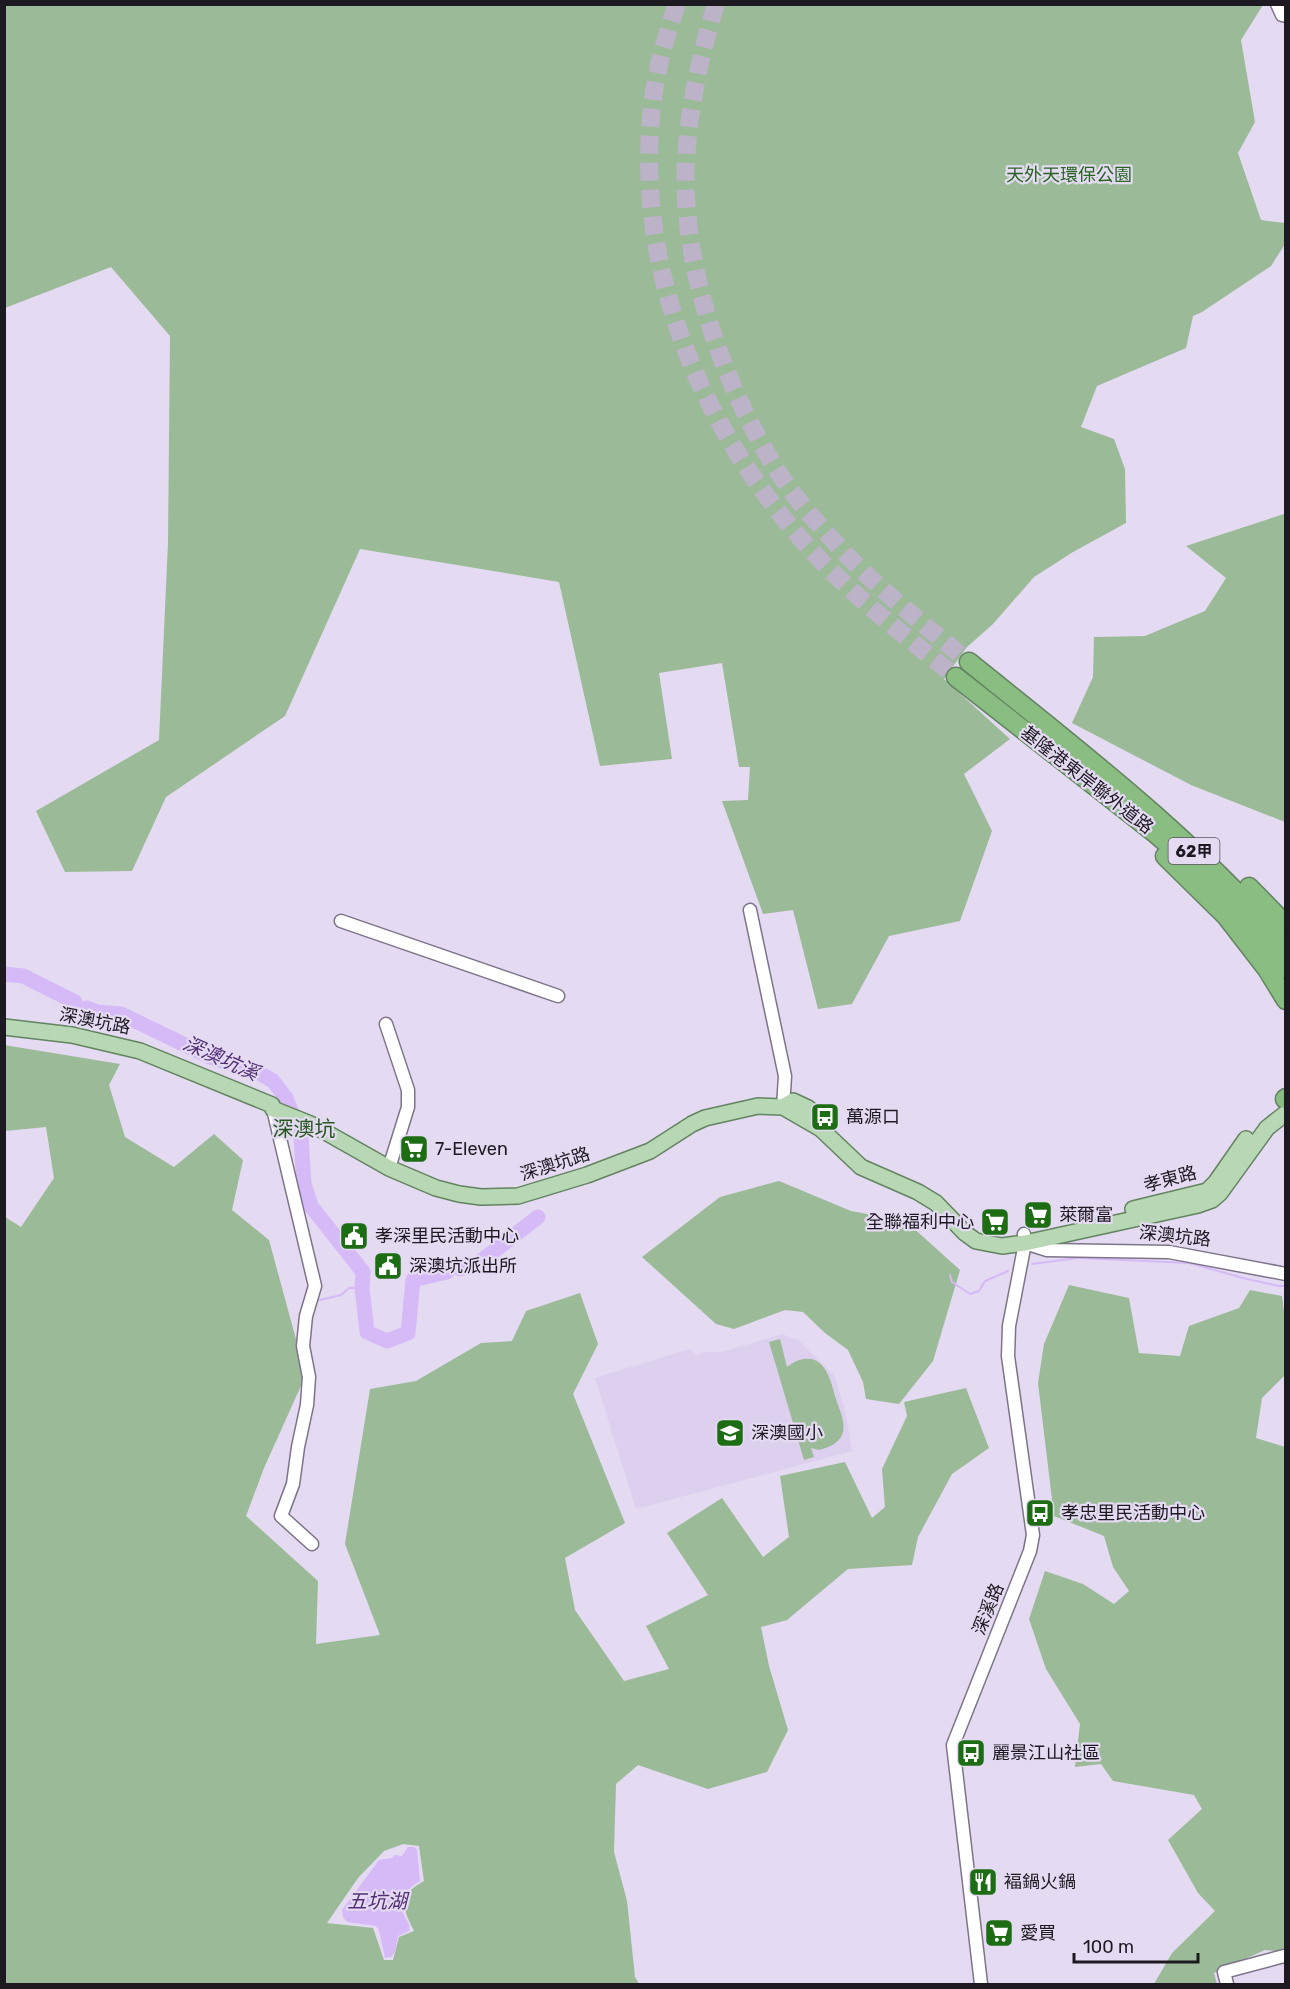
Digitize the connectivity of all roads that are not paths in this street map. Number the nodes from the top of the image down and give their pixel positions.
1 (1277, 4) edge
2 (1286, 16) edge
3 (969, 662) tunnel mouth
4 (956, 677) tunnel mouth
5 (1095, 765) junction
6 (1119, 805) junction
7 (750, 910) dead end
8 (341, 921) dead end
9 (1286, 925) edge
10 (1286, 947) edge
11 (1286, 969) edge
12 (558, 996) dead end
13 (1286, 1000) edge
14 (386, 1024) dead end
15 (4, 1027) edge
16 (4, 1035) edge
17 (1285, 1099) edge
18 (783, 1107) junction
19 (276, 1110) junction
20 (1286, 1113) edge
21 (390, 1168) junction
22 (1024, 1239) junction
23 (1286, 1274) edge
24 (312, 1544) dead end
25 (1286, 1957) edge
26 (981, 1984) edge
27 (1227, 1984) edge

1 - 2 street
3 - 5 highway, 基隆港東岸聯外道路 / 62甲
4 - 6 highway, 基隆港東岸聯外道路 / 62甲
5 - 9 highway
5 - 10 highway, 基隆港東岸聯外道路 / 62甲
6 - 11 highway, 基隆港東岸聯外道路 / 62甲
6 - 13 highway
7 - 18 street
8 - 12 street
14 - 21 street
15 - 19 main road, 深澳坑路
16 - 19 main road, 深澳坑路
17 - 22 main road, 孝東路
18 - 21 main road, 深澳坑路
18 - 22 main road, 深澳坑路
19 - 21 main road, 深澳坑路
19 - 24 street
20 - 22 main road, 孝東路
22 - 23 street, 深澳坑路
22 - 26 street, 深溪路
25 - 27 street

